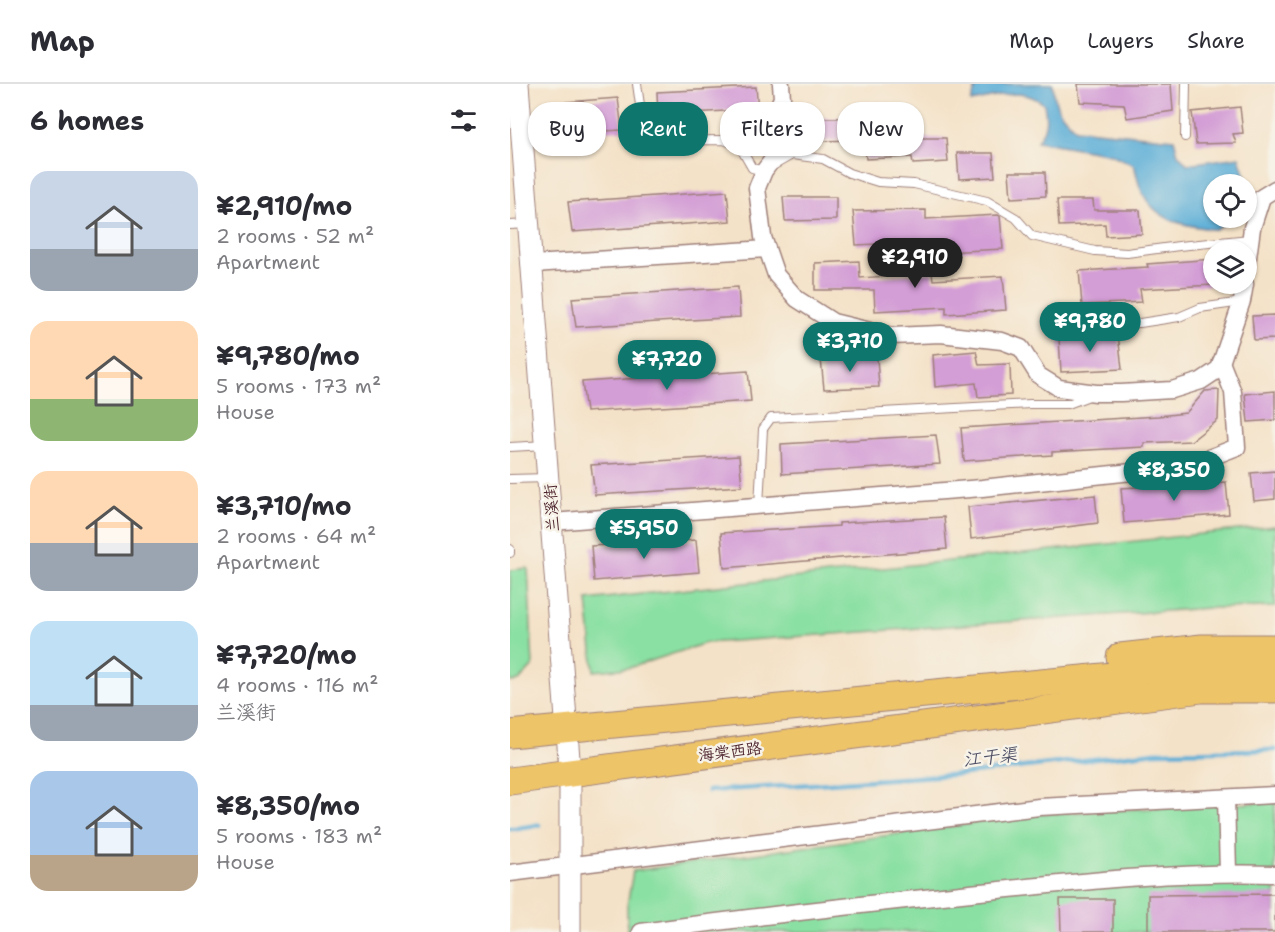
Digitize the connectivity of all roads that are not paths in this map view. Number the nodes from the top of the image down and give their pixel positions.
1 (518, 84) edge
2 (637, 84) edge
3 (781, 84) edge
4 (1186, 84) edge
5 (1185, 137) dead end
6 (764, 171) junction
7 (1275, 189) edge
8 (519, 225) edge
9 (1250, 239) joint
10 (767, 249) junction
11 (532, 264) junction
12 (1243, 294) edge
13 (1242, 302) junction
14 (1056, 323) dead end
15 (1221, 362) junction
16 (1096, 393) junction
17 (546, 445) junction
18 (510, 447) edge
19 (548, 478) junction
20 (510, 479) edge
21 (759, 506) junction
22 (552, 522) junction
23 (1275, 648) edge
24 (1275, 668) edge
25 (1275, 689) edge
26 (814, 705) junction
27 (1275, 705) edge
28 (951, 723) junction
29 (567, 730) junction
30 (510, 734) edge
31 (570, 772) junction
32 (510, 781) edge
33 (1275, 795) edge
34 (1226, 798) junction
35 (570, 866) junction
36 (1228, 872) junction
37 (510, 873) edge
38 (1275, 874) edge
39 (570, 932) edge
40 (641, 932) edge

1 - 8 street, 兰溪街
2 - 6 lane
3 - 6 street
4 - 5 lane
6 - 9 lane
6 - 10 street
7 - 9 street
8 - 11 street, 兰溪街
10 - 11 street
10 - 16 street
11 - 17 street, 兰溪街
12 - 13 street
13 - 14 lane
13 - 15 street
15 - 16 street
15 - 21 street
16 - 21 lane
17 - 18 lane
17 - 19 street, 兰溪街
19 - 20 lane
19 - 22 street, 兰溪街
21 - 22 street
22 - 29 street, 兰溪街
23 - 26 main road
24 - 26 main road
25 - 28 main road, 海棠西路
26 - 29 main road
27 - 28 main road
28 - 31 main road, 海棠西路
29 - 30 main road
29 - 31 street, 兰溪街
31 - 32 main road, 海棠西路
31 - 35 street, 兰溪街
33 - 34 street
34 - 35 street
34 - 36 street
35 - 37 street
35 - 39 street, 兰溪街
36 - 38 street
36 - 40 street

